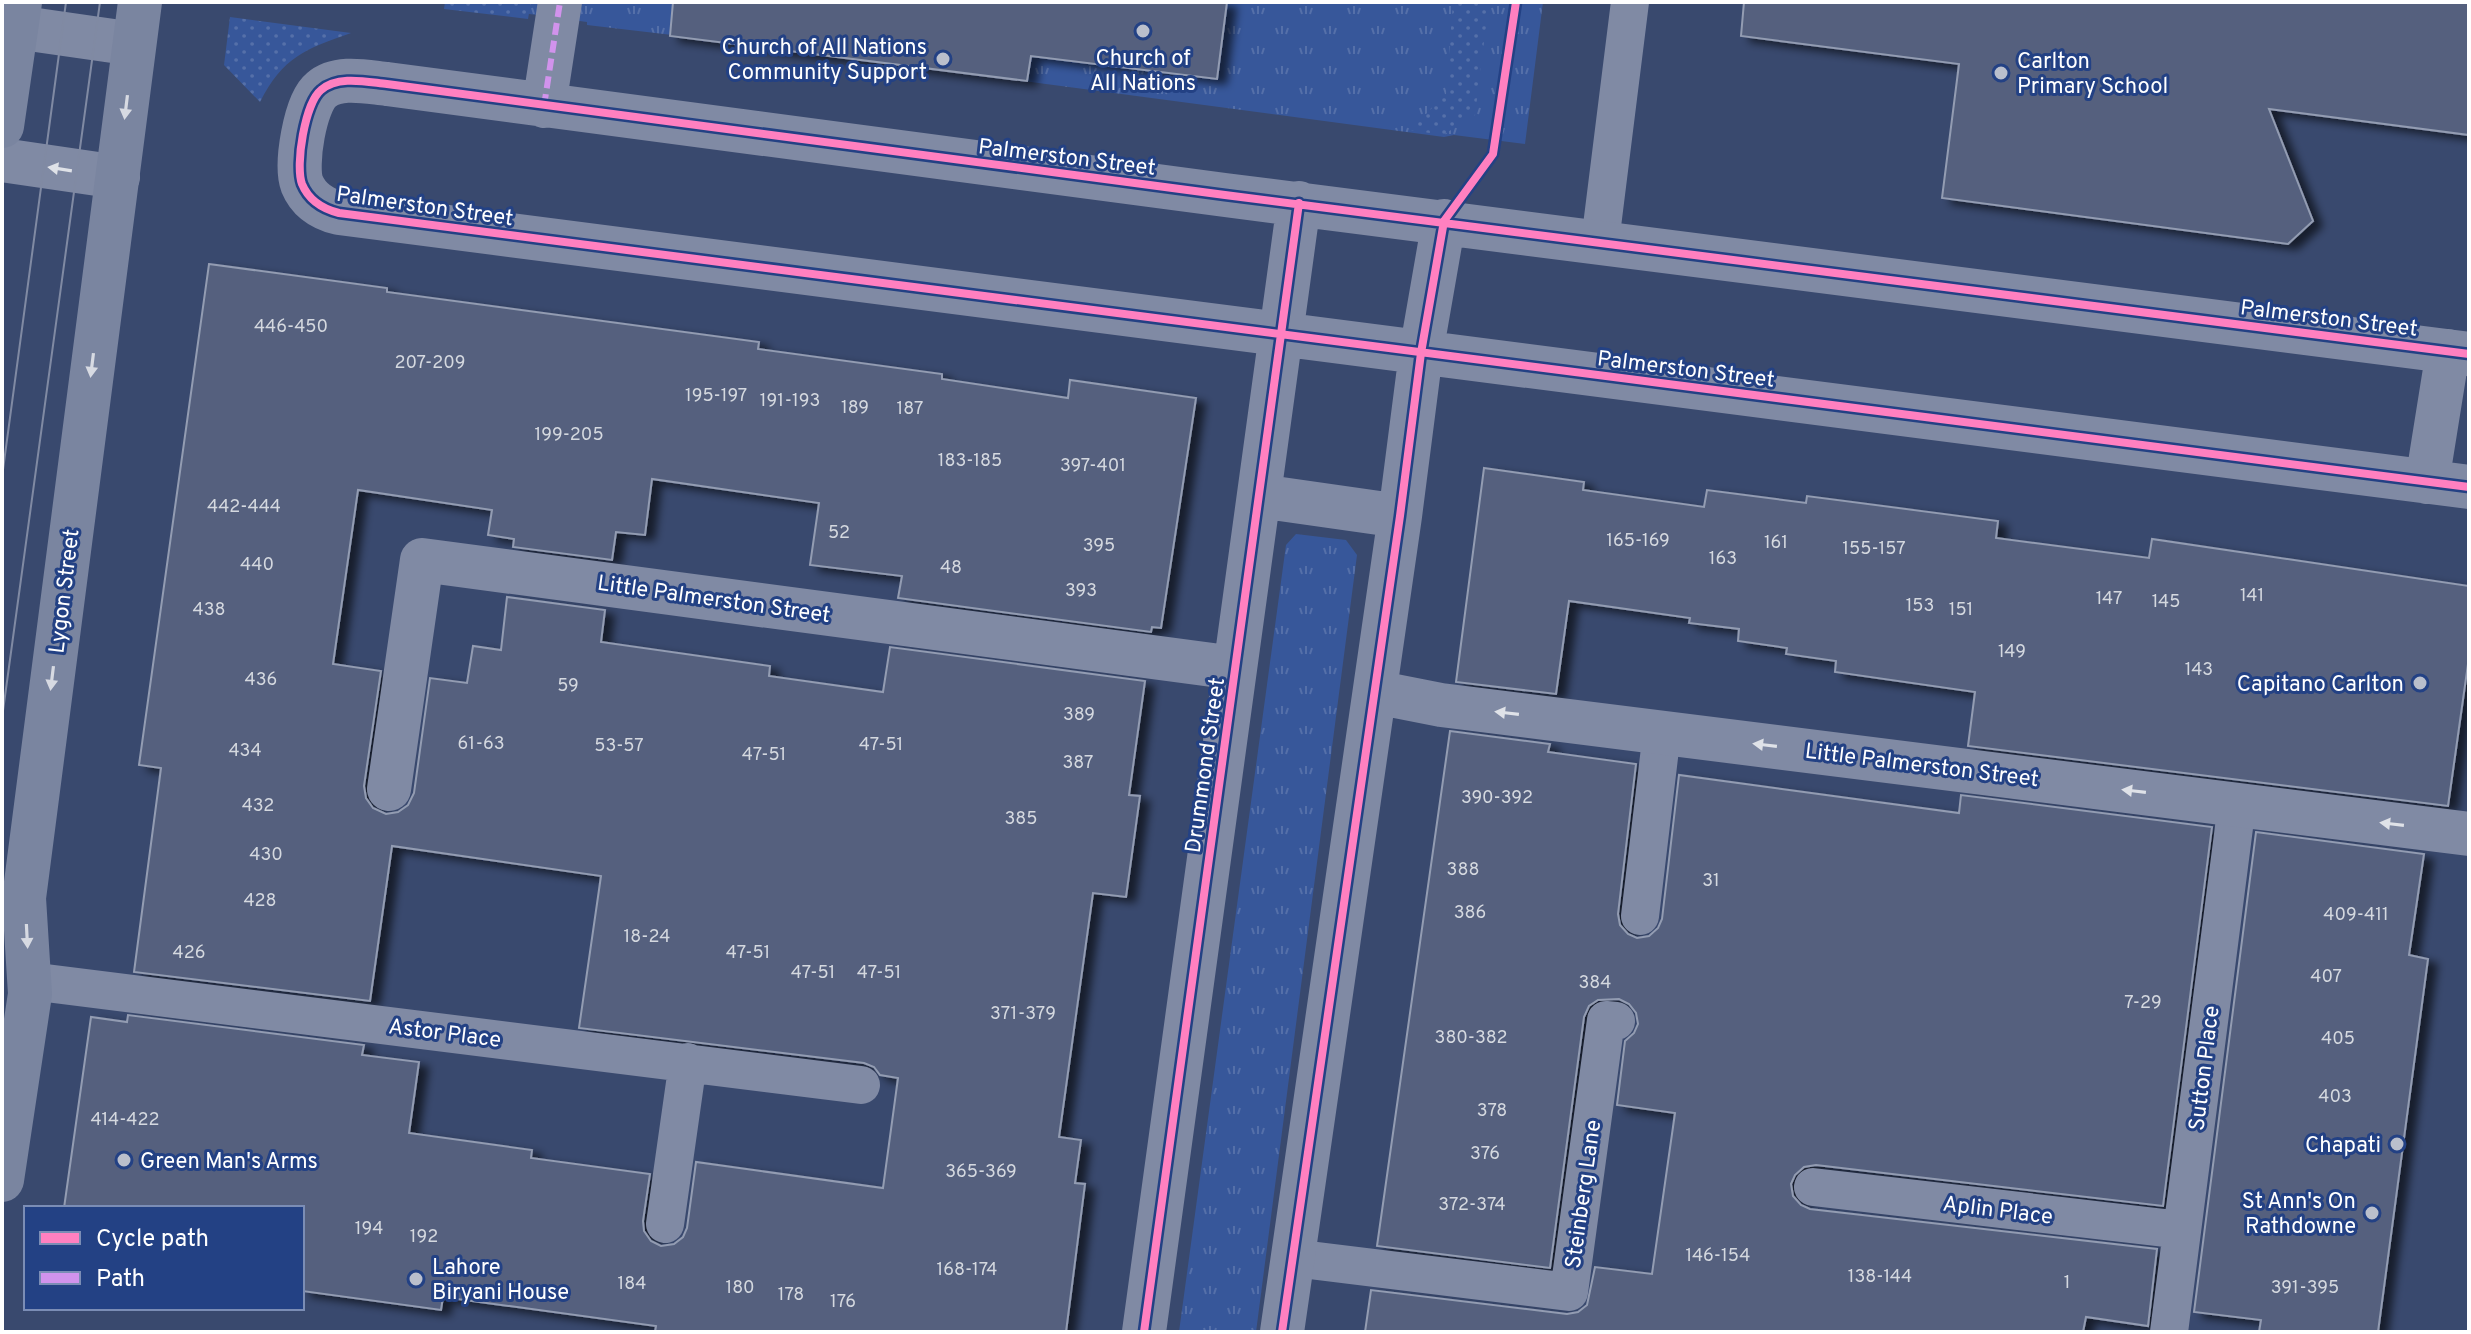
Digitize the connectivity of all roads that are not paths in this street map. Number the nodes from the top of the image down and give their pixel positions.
1 (560, 2) edge
2 (1630, 2) edge
3 (13, 18) edge
4 (137, 23) edge
5 (544, 106) junction
6 (2, 126) edge
7 (2, 160) edge
8 (118, 177) junction
9 (1299, 203) junction
10 (1444, 221) junction
11 (1600, 242) junction
12 (1282, 333) junction
13 (2458, 352) edge
14 (1421, 353) junction
15 (2448, 484) edge
16 (1260, 496) junction
17 (1400, 516) junction
18 (1235, 668) junction
19 (1375, 692) junction
20 (1662, 732) junction
21 (389, 789) dead end
22 (2237, 804) junction
23 (2469, 834) edge
24 (1640, 916) dead end
25 (16, 977) edge
26 (1616, 1021) dead end
27 (14, 1030) edge
28 (688, 1062) junction
29 (861, 1085) dead end
30 (2, 1180) edge
31 (1813, 1187) dead end
32 (665, 1224) dead end
33 (2182, 1230) junction
34 (1293, 1258) junction
35 (1144, 1332) edge
36 (1282, 1332) edge
37 (2169, 1332) edge

1 - 5 street
2 - 11 lane
3 - 4 street
3 - 6 street
4 -> 8 street, Lygon Street
5 - 9 street, Palmerston Street
5 - 12 street, Palmerston Street
8 -> 7 street
8 -> 25 street, Lygon Street
9 - 10 street, Palmerston Street
9 - 12 street, Drummond Street
10 - 11 street, Palmerston Street
10 - 14 street
11 - 13 street, Palmerston Street
12 - 14 street, Palmerston Street
12 - 16 street, Drummond Street
13 - 15 street, Palmerston Street
14 - 15 street, Palmerston Street
14 - 17 street
16 - 17 street
16 - 18 street, Drummond Street
17 - 19 street
18 - 21 street, Little Palmerston Street
18 - 35 street, Drummond Street
20 -> 19 street, Little Palmerston Street
19 - 34 street
22 -> 20 street, Little Palmerston Street
20 - 24 lane
23 -> 22 street, Little Palmerston Street
22 - 33 lane, Sutton Place
25 - 27 street, Lygon Street
25 - 28 lane, Astor Place
26 - 34 lane, Steinberg Lane
27 - 30 street, Lygon Street
28 - 29 lane, Astor Place
28 - 32 lane
31 - 33 lane, Aplin Place
33 - 37 lane, Sutton Place
34 - 36 street

